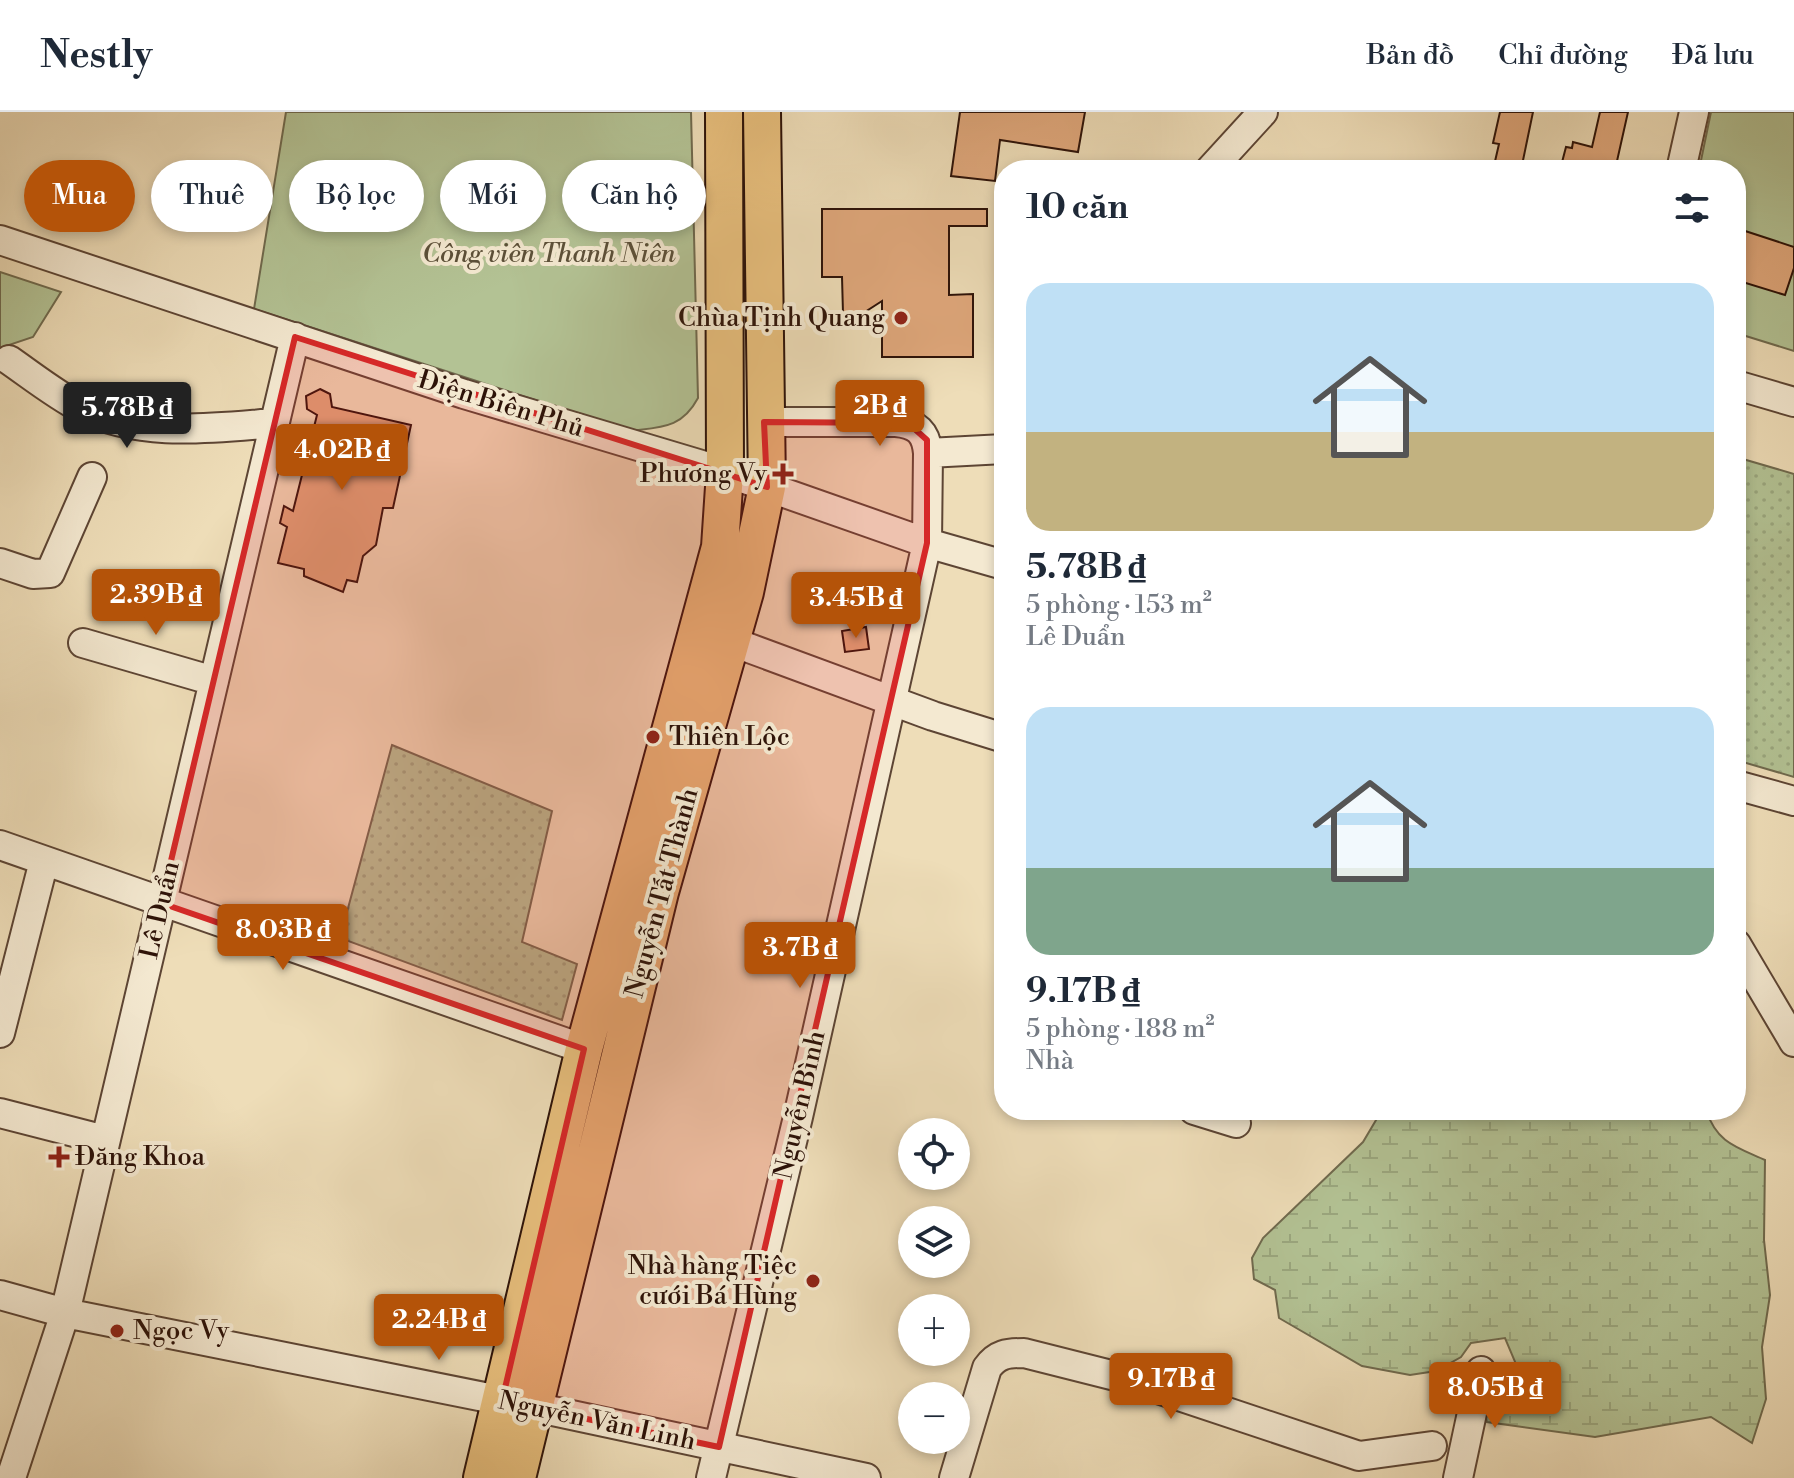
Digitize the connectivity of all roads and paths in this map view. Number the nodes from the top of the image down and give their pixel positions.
1 (724, 112) edge
2 (762, 112) edge
3 (1263, 112) edge
4 (1694, 112) edge
5 (1219, 160) edge
6 (1683, 160) edge
7 (0, 240) edge
8 (295, 337) junction
9 (9, 360) dead end
10 (1746, 388) edge
11 (1794, 402) edge
12 (764, 422) junction
13 (275, 423) junction
14 (994, 450) edge
15 (928, 453) junction
16 (725, 472) junction
17 (92, 477) dead end
18 (767, 487) junction
19 (927, 543) junction
20 (994, 562) edge
21 (0, 563) edge
22 (730, 641) junction
23 (83, 643) dead end
24 (214, 681) junction
25 (891, 701) junction
26 (994, 735) edge
27 (1746, 788) edge
28 (1794, 801) edge
29 (0, 845) edge
30 (44, 861) junction
31 (161, 903) junction
32 (1746, 961) edge
33 (0, 1033) edge
34 (1794, 1042) edge
35 (584, 1049) junction
36 (0, 1113) edge
37 (1226, 1120) edge
38 (1236, 1123) dead end
39 (105, 1140) junction
40 (0, 1295) edge
41 (65, 1313) junction
42 (1481, 1371) dead end
43 (518, 1404) junction
44 (1432, 1446) dead end
45 (719, 1447) junction
46 (1362, 1467) edge
47 (11, 1478) edge
48 (482, 1478) edge
49 (517, 1478) edge
50 (711, 1478) edge
51 (866, 1478) edge
52 (954, 1478) edge
53 (1458, 1478) edge

1 - 16 main road, Nguyễn Tất Thành
2 - 12 main road, Nguyễn Tất Thành
3 - 5 street
4 - 6 street
7 - 8 street, Điện Biên Phủ
8 - 13 street, Lê Duẩn
8 - 16 street, Điện Biên Phủ
9 - 13 street
10 - 11 street
12 - 15 street
12 - 18 main road, Nguyễn Tất Thành
13 - 24 street, Lê Duẩn
14 - 15 street
15 - 19 street, Nguyễn Bình
16 - 18 street, Điện Biên Phủ
16 - 35 main road, Nguyễn Tất Thành
17 - 21 street
18 - 19 street, Điện Biên Phủ
18 - 22 main road, Nguyễn Tất Thành
19 - 20 street, Điện Biên Phủ
19 - 25 street, Nguyễn Bình
22 - 25 street
22 - 43 main road, Nguyễn Tất Thành
23 - 24 street
24 - 31 street, Lê Duẩn
25 - 26 street
25 - 45 street, Nguyễn Bình
27 - 28 street
29 - 30 street
30 - 31 street
30 - 33 street
31 - 35 street
31 - 39 street, Lê Duẩn
32 - 34 street
35 - 43 main road, Nguyễn Tất Thành
36 - 39 street
37 - 38 street
39 - 41 street, Lê Duẩn
40 - 41 street, Nguyễn Văn Linh
41 - 43 street, Nguyễn Văn Linh
41 - 47 street, Lê Duẩn
42 - 53 street
43 - 45 street, Nguyễn Văn Linh
43 - 48 main road, Nguyễn Tất Thành
43 - 49 main road, Nguyễn Tất Thành
44 - 46 street
45 - 50 street, Nguyễn Bình
45 - 51 street, Nguyễn Văn Linh
46 - 52 street

